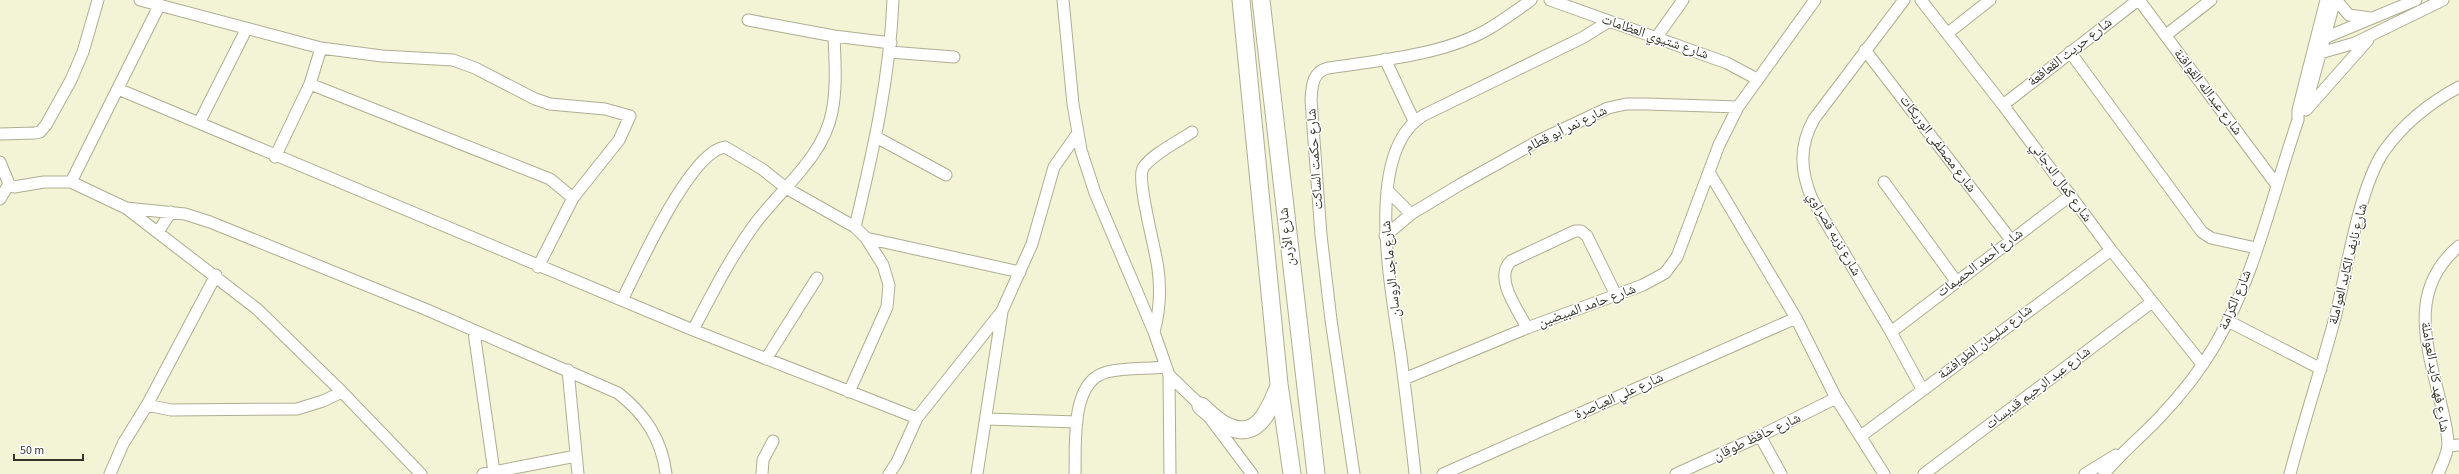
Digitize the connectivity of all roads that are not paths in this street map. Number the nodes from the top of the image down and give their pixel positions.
1 (98, 0) edge
2 (140, 0) edge
3 (893, 0) edge
4 (1063, 0) edge
5 (1241, 0) edge
6 (1261, 0) edge
7 (1531, 0) edge
8 (1550, 0) edge
9 (1683, 0) edge
10 (1815, 0) edge
11 (1904, 0) edge
12 (1921, 0) edge
13 (1990, 0) edge
14 (2138, 0) edge
15 (2211, 0) edge
16 (2326, 0) edge
17 (2335, 0) edge
18 (2416, 0) edge
19 (2443, 0) edge
20 (159, 6) junction
21 (2371, 18) junction
22 (748, 20) dead end
23 (1608, 22) junction
24 (246, 30) junction
25 (1948, 33) junction
26 (2166, 35) junction
27 (834, 36) junction
28 (2371, 37) junction
29 (1656, 38) junction
30 (2321, 39) junction
31 (321, 48) junction
32 (891, 48) junction
33 (1865, 50) junction
34 (2070, 52) junction
35 (2318, 54) junction
36 (954, 57) dead end
37 (1385, 60) junction
38 (1757, 79) junction
39 (310, 84) junction
40 (2459, 87) edge
41 (118, 89) junction
42 (2003, 104) junction
43 (1738, 107) junction
44 (2300, 117) junction
45 (1414, 121) junction
46 (199, 123) junction
47 (1192, 132) dead end
48 (1078, 133) junction
49 (0, 134) edge
50 (876, 137) junction
51 (276, 157) junction
52 (0, 162) edge
53 (1709, 172) junction
54 (946, 175) dead end
55 (70, 182) junction
56 (1884, 182) dead end
57 (9, 184) junction
58 (2276, 184) junction
59 (786, 188) junction
60 (1387, 190) junction
61 (2070, 195) junction
62 (0, 198) edge
63 (573, 198) junction
64 (126, 208) junction
65 (171, 212) junction
66 (1410, 214) junction
67 (855, 227) junction
68 (158, 232) junction
69 (1386, 236) junction
70 (866, 238) junction
71 (2011, 240) junction
72 (2459, 246) edge
73 (2256, 248) junction
74 (2111, 250) junction
75 (538, 267) junction
76 (1020, 272) junction
77 (216, 275) junction
78 (817, 278) dead end
79 (1956, 281) junction
80 (1616, 295) junction
81 (622, 300) junction
82 (2152, 302) junction
83 (1002, 311) junction
84 (1796, 318) junction
85 (2228, 321) junction
86 (1527, 328) junction
87 (692, 330) junction
88 (474, 332) junction
89 (1154, 332) junction
90 (1891, 332) junction
91 (766, 359) junction
92 (2202, 364) junction
93 (2321, 369) junction
94 (568, 370) junction
95 (1167, 371) junction
96 (1404, 379) junction
97 (1279, 384) junction
98 (1922, 389) junction
99 (342, 392) junction
100 (849, 392) junction
101 (1836, 398) junction
102 (147, 405) junction
103 (1201, 406) junction
104 (917, 418) junction
105 (987, 419) junction
106 (1077, 422) junction
107 (1760, 436) junction
108 (1861, 436) junction
109 (774, 442) dead end
110 (2459, 445) edge
111 (2448, 446) junction
112 (2123, 451) junction
113 (576, 456) junction
114 (494, 472) junction
115 (110, 474) edge
116 (421, 474) edge
117 (483, 474) edge
118 (578, 474) edge
119 (666, 474) edge
120 (762, 474) edge
121 (889, 474) edge
122 (977, 474) edge
123 (1075, 474) edge
124 (1170, 474) edge
125 (1252, 474) edge
126 (1292, 474) edge
127 (1316, 474) edge
128 (1354, 474) edge
129 (1415, 474) edge
130 (1443, 474) edge
131 (1676, 474) edge
132 (1781, 474) edge
133 (1884, 474) edge
134 (1924, 474) edge
135 (2085, 474) edge
136 (2104, 474) edge
137 (2290, 474) edge
138 (2438, 474) edge

1 - 49 street
2 - 20 street
3 - 32 street
4 - 48 street
5 - 97 highway, شارع الأردن
6 - 127 highway, شارع الأردن
7 - 37 street, شارع حكمت الساكت
8 - 23 street, شارع شتيوي العظامات
9 - 29 street
10 - 38 street, شارع حامد المبيضين
11 - 33 street, شارع نزيه قصراوي
12 - 25 street, شارع كمال الدجاني
13 - 25 street
14 - 26 street, شارع عبدالله القواقنة
14 - 34 street, شارع حريث القعاقعة
15 - 26 street
16 - 30 street, شارع الكرامة
17 - 21 street
17 - 30 street, شارع الكرامة
18 - 21 street
19 - 28 street
20 - 24 street
20 - 41 street
21 - 30 street
22 - 27 street
23 - 29 street, شارع شتيوي العظامات
23 - 45 street, شارع ماجد الروسان
24 - 31 street
24 - 46 street
25 - 42 street, شارع كمال الدجاني
26 - 58 street, شارع عبدالله القواقنة
27 - 32 street
27 - 59 street
28 - 35 street
28 - 44 street
29 - 38 street, شارع شتيوي العظامات
30 - 35 street, شارع الكرامة
31 - 39 street
31 - 63 street
32 - 36 street
32 - 50 street
33 - 71 street, شارع مصطفى الوريكات
33 - 90 street, شارع نزيه قصراوي
34 - 42 street, شارع حريث القعاقعة
34 - 73 street
35 - 44 street, شارع الكرامة
37 - 45 street
37 - 128 street, شارع حكمت الساكت
38 - 43 street, شارع حامد المبيضين
39 - 51 street
39 - 63 street
40 - 93 street, شارع نايف الكايد العواملة
41 - 46 street
41 - 55 street
42 - 61 street, شارع كمال الدجاني
43 - 53 street, شارع حامد المبيضين
43 - 66 street, شارع نمر أبو قطام
44 - 58 street, شارع الكرامة
45 - 60 street, شارع ماجد الروسان
46 - 51 street
47 - 89 street
48 - 76 street
48 - 89 street
50 - 54 street
50 - 67 street
51 - 75 street
52 - 57 street
53 - 80 street, شارع حامد المبيضين
53 - 84 street
55 - 57 street
55 - 64 street
56 - 79 street
57 - 62 street
58 - 73 street, شارع الكرامة
59 - 67 street
59 - 81 street
59 - 87 street
60 - 66 street
60 - 69 street, شارع ماجد الروسان
61 - 71 street, شارع أحمد الحميمات
61 - 74 street, شارع كمال الدجاني
63 - 75 street
64 - 65 street
64 - 68 street
65 - 68 street
65 - 88 street
66 - 69 street, شارع نمر أبو قطام
67 - 70 street
68 - 77 street
69 - 96 street, شارع ماجد الروسان
70 - 76 street
70 - 100 street
71 - 79 street, شارع أحمد الحميمات
72 - 111 street, شارع فهد كايد العواملة
73 - 85 street, شارع الكرامة
74 - 82 street, شارع كمال الدجاني
74 - 98 street, شارع سليمان الطوافشة
75 - 81 street
76 - 83 street
77 - 99 street
77 - 102 street
78 - 91 street
79 - 90 street, شارع أحمد الحميمات
80 - 86 street, شارع حامد المبيضين
80 - 86 street
81 - 87 street
82 - 92 street, شارع كمال الدجاني
82 - 134 street, شارع عبد الرحيم قديسات
83 - 104 street
83 - 105 street
84 - 101 street
84 - 130 street, شارع علي العياصرة
85 - 92 street, شارع الكرامة
85 - 93 street
86 - 96 street, شارع حامد المبيضين
87 - 91 street
88 - 94 street
88 - 114 street
89 - 95 street
90 - 98 street, شارع نزيه قصراوي
91 - 100 street
92 - 112 street, شارع الكرامة
93 - 137 street, شارع نايف الكايد العواملة
94 - 113 street
94 - 119 street
95 - 103 street
95 - 106 street
95 - 124 street
96 - 129 street, شارع ماجد الروسان
97 - 103 highway
97 - 126 highway, شارع الأردن
98 - 108 street, شارع سليمان الطوافشة
99 - 102 street
99 - 116 street
100 - 104 street
101 - 107 street, شارع حافظ طوقان
101 - 108 street
102 - 115 street
103 - 125 street
104 - 121 street
105 - 106 street
105 - 122 street
106 - 123 street
107 - 131 street, شارع حافظ طوقان
107 - 132 street
108 - 133 street
109 - 120 street
110 - 111 street
111 - 138 street
112 - 135 street, شارع الكرامة
112 - 136 street, شارع الكرامة
113 - 114 street
113 - 118 street
114 - 117 street

